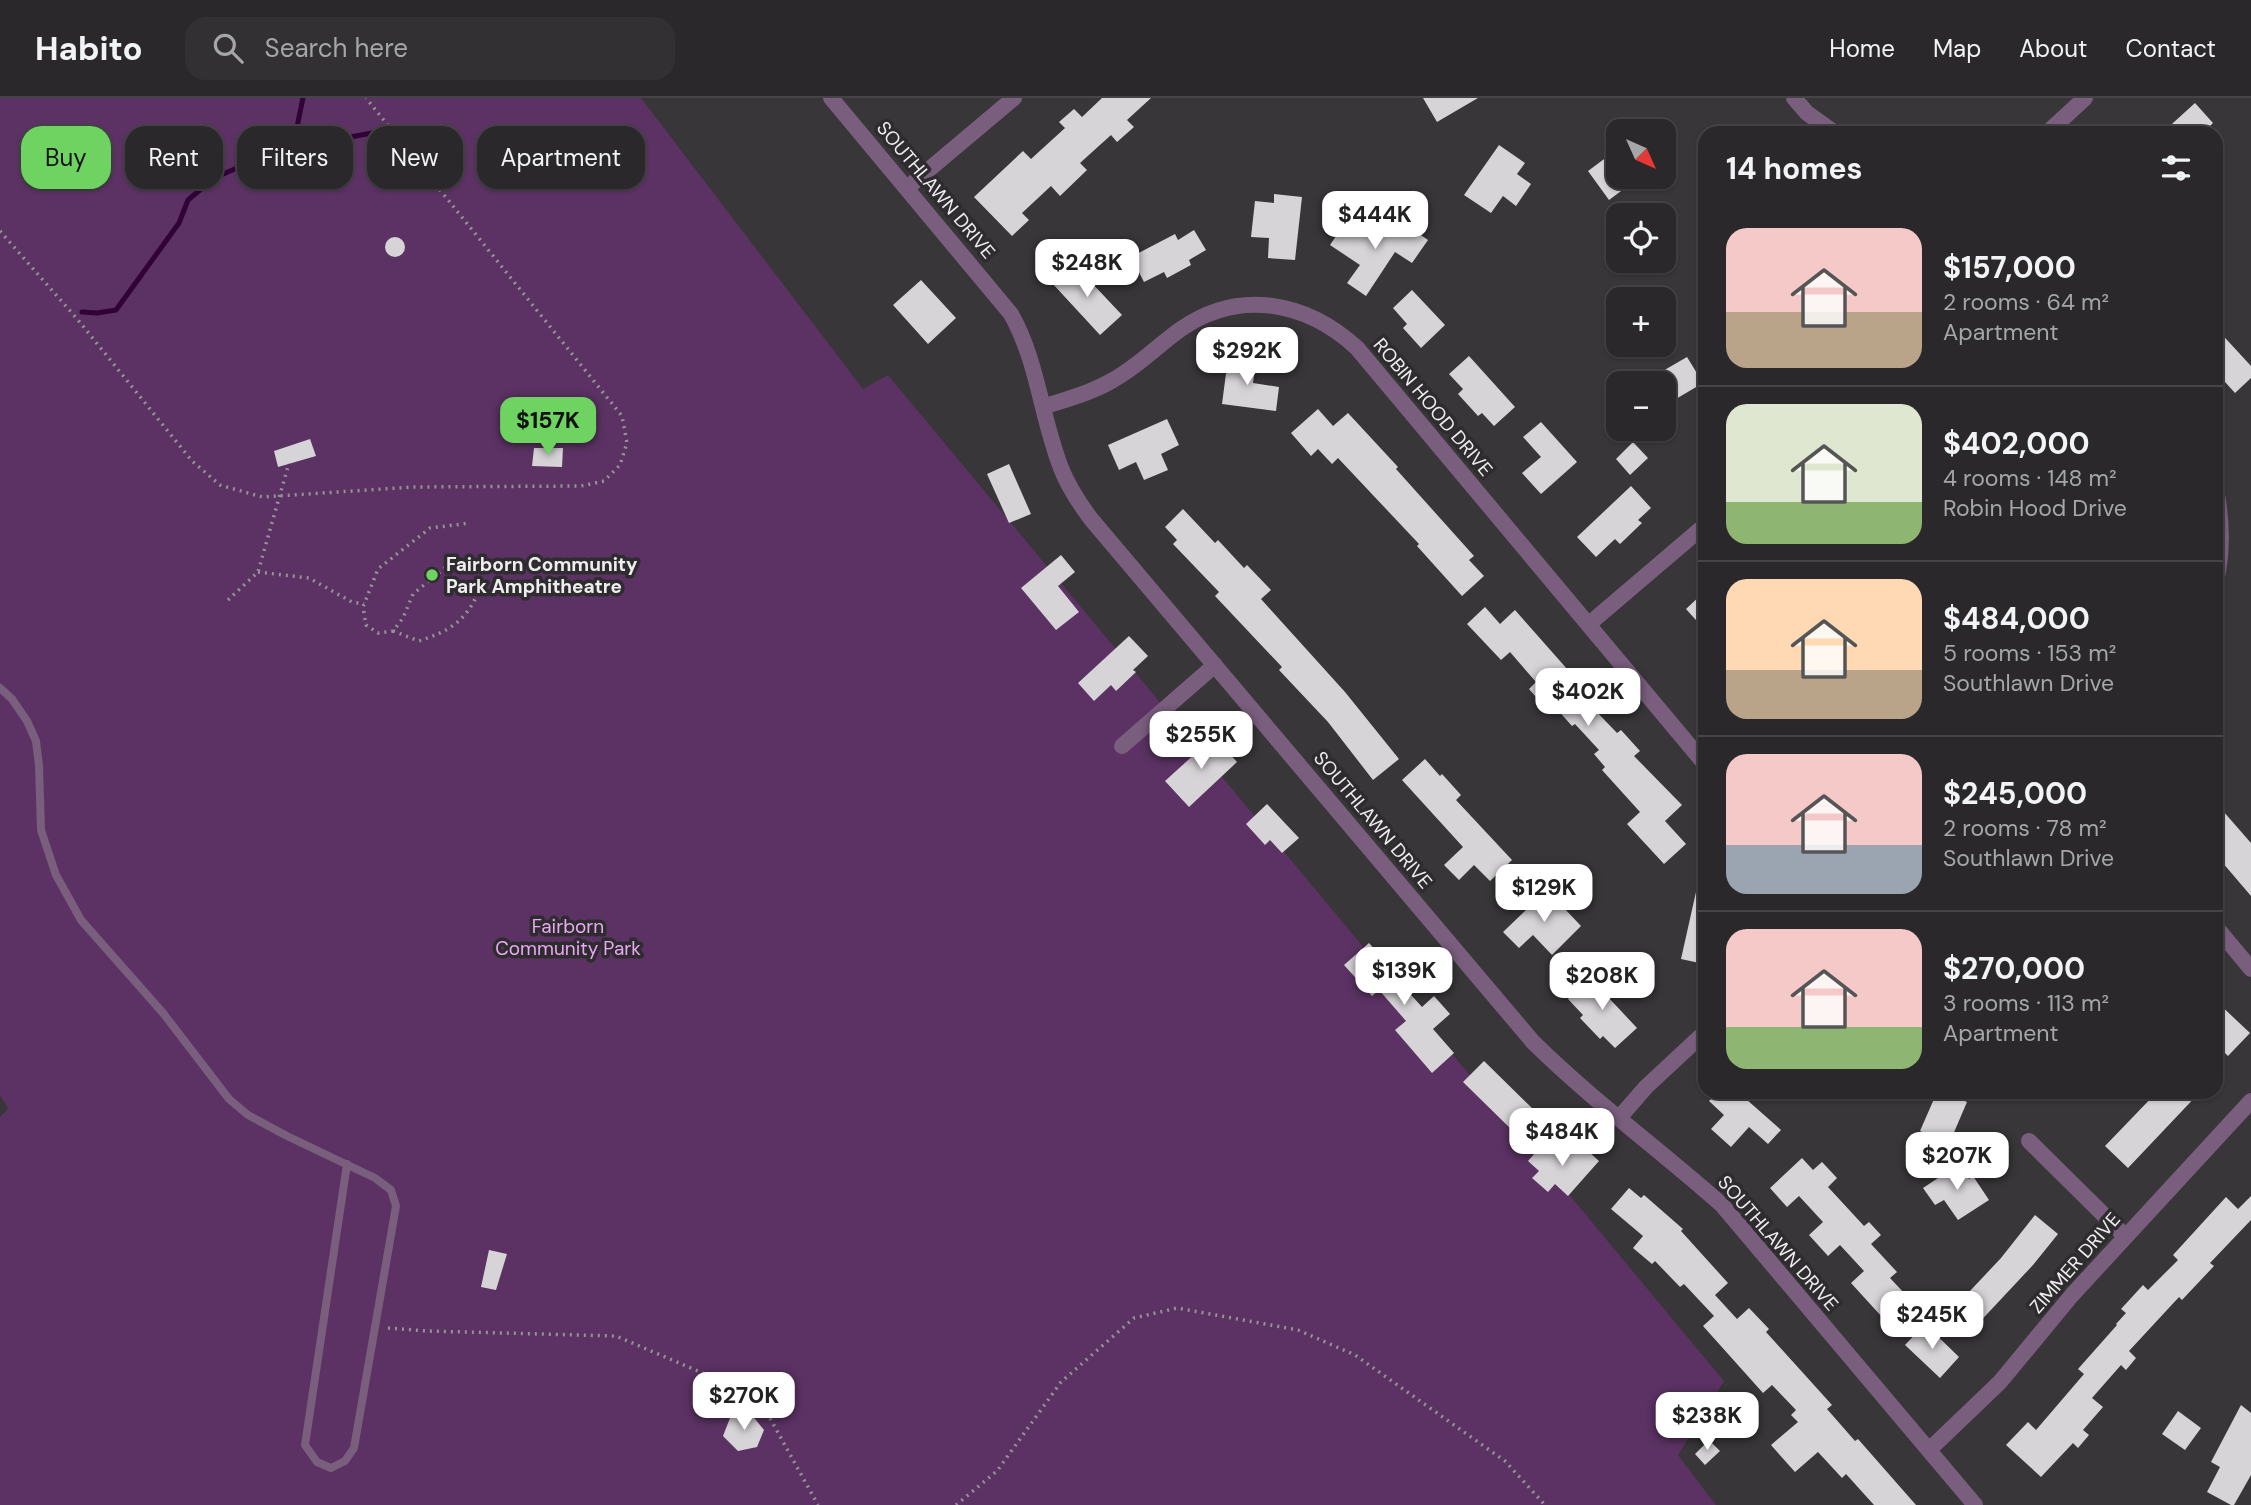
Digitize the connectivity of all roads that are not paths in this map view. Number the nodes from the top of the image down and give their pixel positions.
1 (831, 98) edge
2 (1014, 98) edge
3 (1794, 98) edge
4 (2085, 98) edge
5 (1825, 126) edge
6 (2055, 126) edge
7 (907, 188) junction
8 (1044, 407) junction
9 (1698, 531) edge
10 (1589, 624) junction
11 (1216, 665) junction
12 (0, 688) edge
13 (1122, 746) dead end
14 (1698, 755) edge
15 (2223, 935) edge
16 (2251, 969) edge
17 (1698, 1039) edge
18 (2251, 1101) edge
19 (1619, 1118) junction
20 (2029, 1141) dead end
21 (347, 1164) junction
22 (2126, 1236) junction
23 (1929, 1450) junction
24 (1975, 1505) edge

1 - 7 street, SOUTHLAWN DRIVE
2 - 7 street
3 - 5 street
4 - 6 street
7 - 8 street, SOUTHLAWN DRIVE
8 - 10 street, ROBIN HOOD DRIVE
8 - 11 street, SOUTHLAWN DRIVE
9 - 10 street
10 - 14 street, ROBIN HOOD DRIVE
11 - 13 street
11 - 19 street, SOUTHLAWN DRIVE
12 - 21 lane
15 - 16 street
17 - 19 street
18 - 22 street, ZIMMER DRIVE
19 - 23 street, SOUTHLAWN DRIVE
20 - 22 street
21 - 21 lane
22 - 23 street, ZIMMER DRIVE
23 - 24 street, SOUTHLAWN DRIVE

